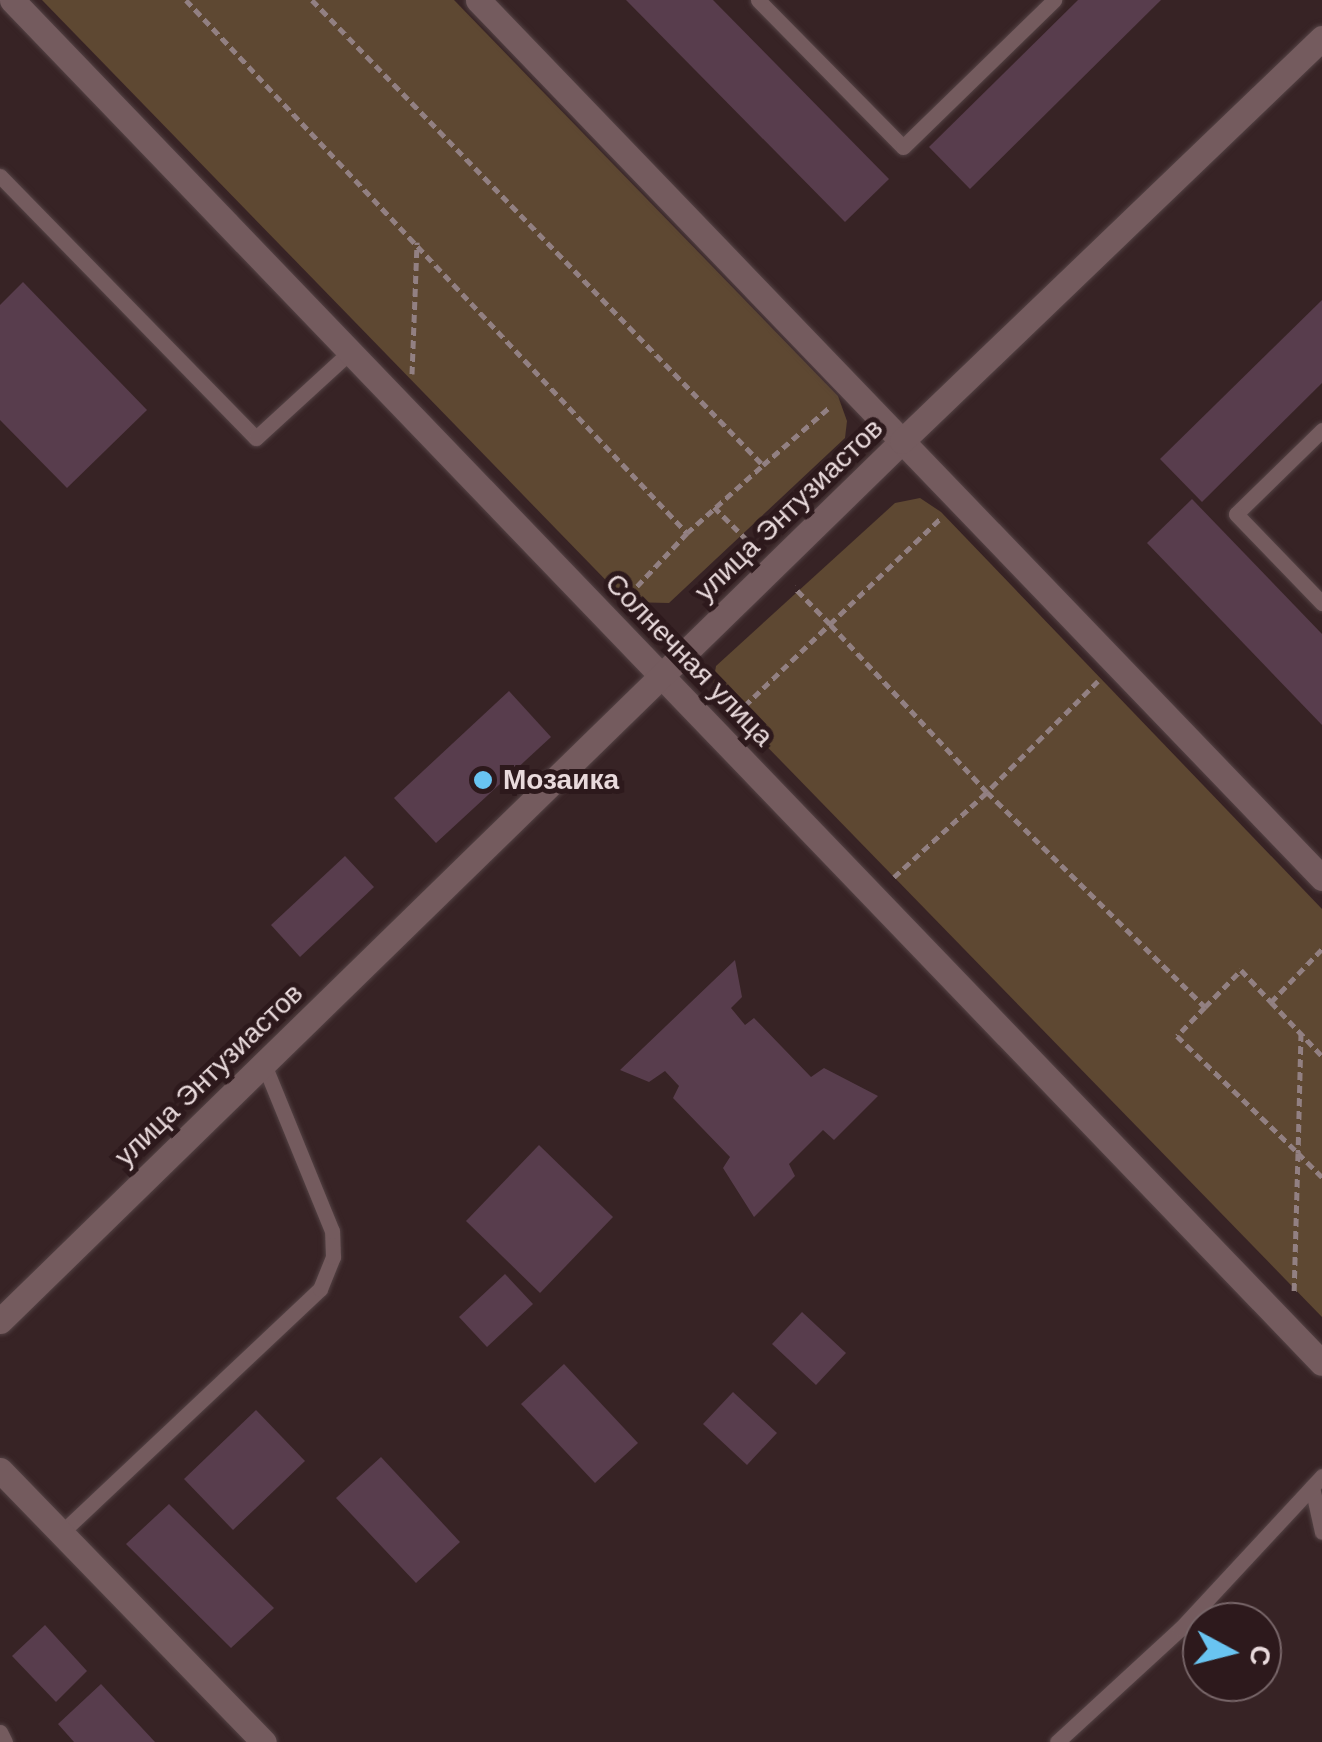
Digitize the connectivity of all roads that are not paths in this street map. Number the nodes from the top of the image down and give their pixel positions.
1 (12, 0) edge
2 (478, 0) edge
3 (758, 0) edge
4 (1054, 0) edge
5 (1322, 38) edge
6 (0, 176) edge
7 (350, 352) junction
8 (1322, 430) edge
9 (902, 441) junction
10 (1322, 603) edge
11 (662, 676) junction
12 (1318, 867) edge
13 (264, 1064) junction
14 (0, 1320) edge
15 (1322, 1363) edge
16 (0, 1470) edge
17 (1317, 1482) edge
18 (1322, 1532) edge
19 (61, 1533) junction
20 (0, 1732) edge
21 (5, 1742) edge
22 (264, 1742) edge
23 (1057, 1742) edge

1 - 7 street, Солнечная улица
2 - 9 street
3 - 4 lane
5 - 9 street, улица Энтузиастов
6 - 7 lane
7 - 11 street, Солнечная улица
8 - 10 lane
9 - 11 street, улица Энтузиастов
9 - 12 street
11 - 13 street, улица Энтузиастов
11 - 15 street, Солнечная улица
13 - 14 street, улица Энтузиастов
13 - 19 lane
16 - 19 street
17 - 18 lane
17 - 23 lane
19 - 22 street
20 - 21 lane

